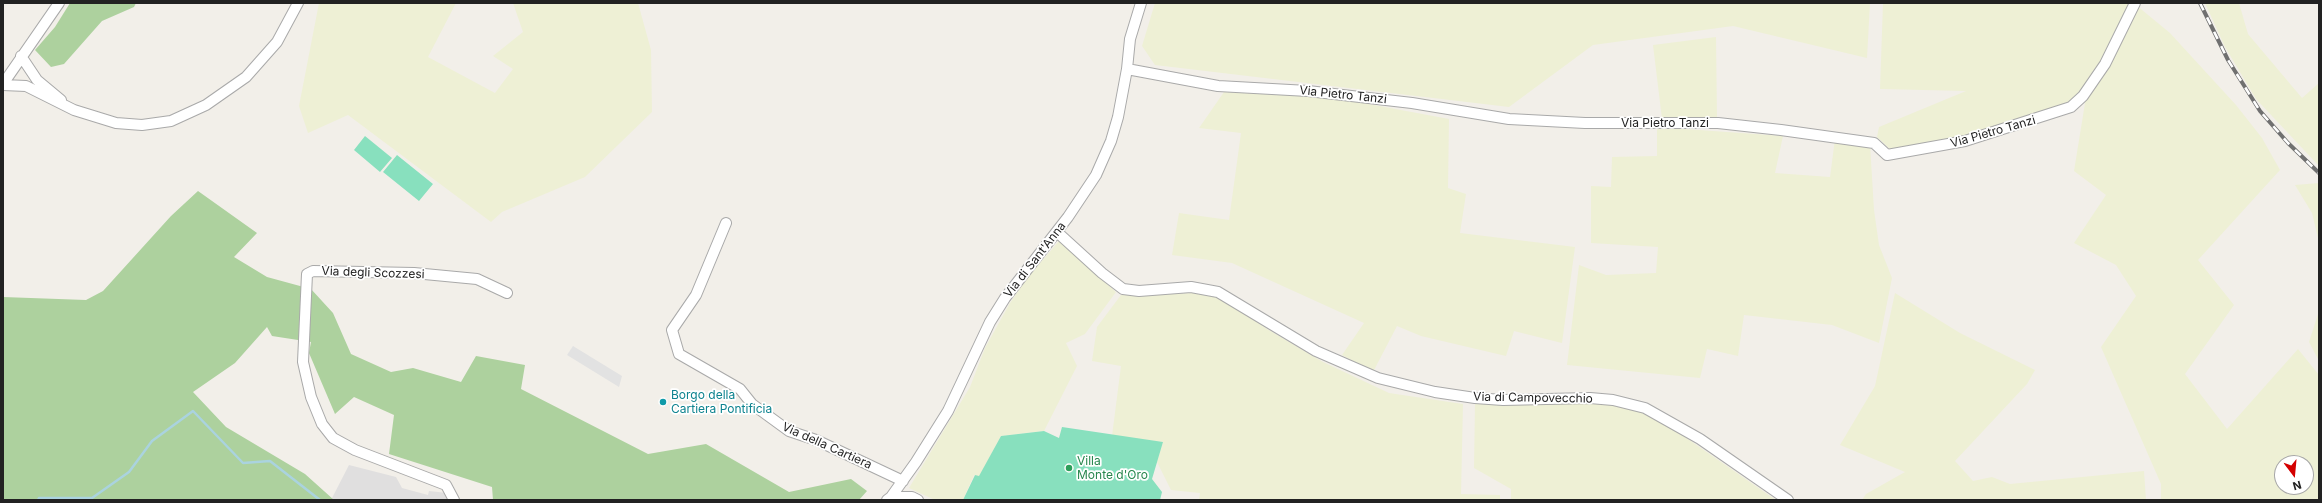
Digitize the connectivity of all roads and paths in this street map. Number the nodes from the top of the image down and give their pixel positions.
1 (59, 3) edge
2 (298, 3) edge
3 (1141, 3) edge
4 (2135, 3) edge
5 (20, 56) junction
6 (1127, 69) junction
7 (3, 84) edge
8 (74, 110) junction
9 (726, 223) dead end
10 (1057, 232) junction
11 (507, 293) dead end
12 (903, 481) junction
13 (889, 498) edge
14 (454, 500) edge
15 (918, 500) edge
16 (1788, 500) edge

1 - 5 street
2 - 8 street
3 - 6 street, Via di Sant'Anna
4 - 6 street, Via Pietro Tanzi
5 - 7 street
5 - 8 street
6 - 10 street, Via di Sant'Anna
7 - 8 street
9 - 12 street, Via della Cartiera
10 - 12 street, Via di Sant'Anna
10 - 16 street, Via di Campovecchio
11 - 14 street, Via degli Scozzesi
12 - 13 street, Via di Sant'Anna
13 - 15 street

